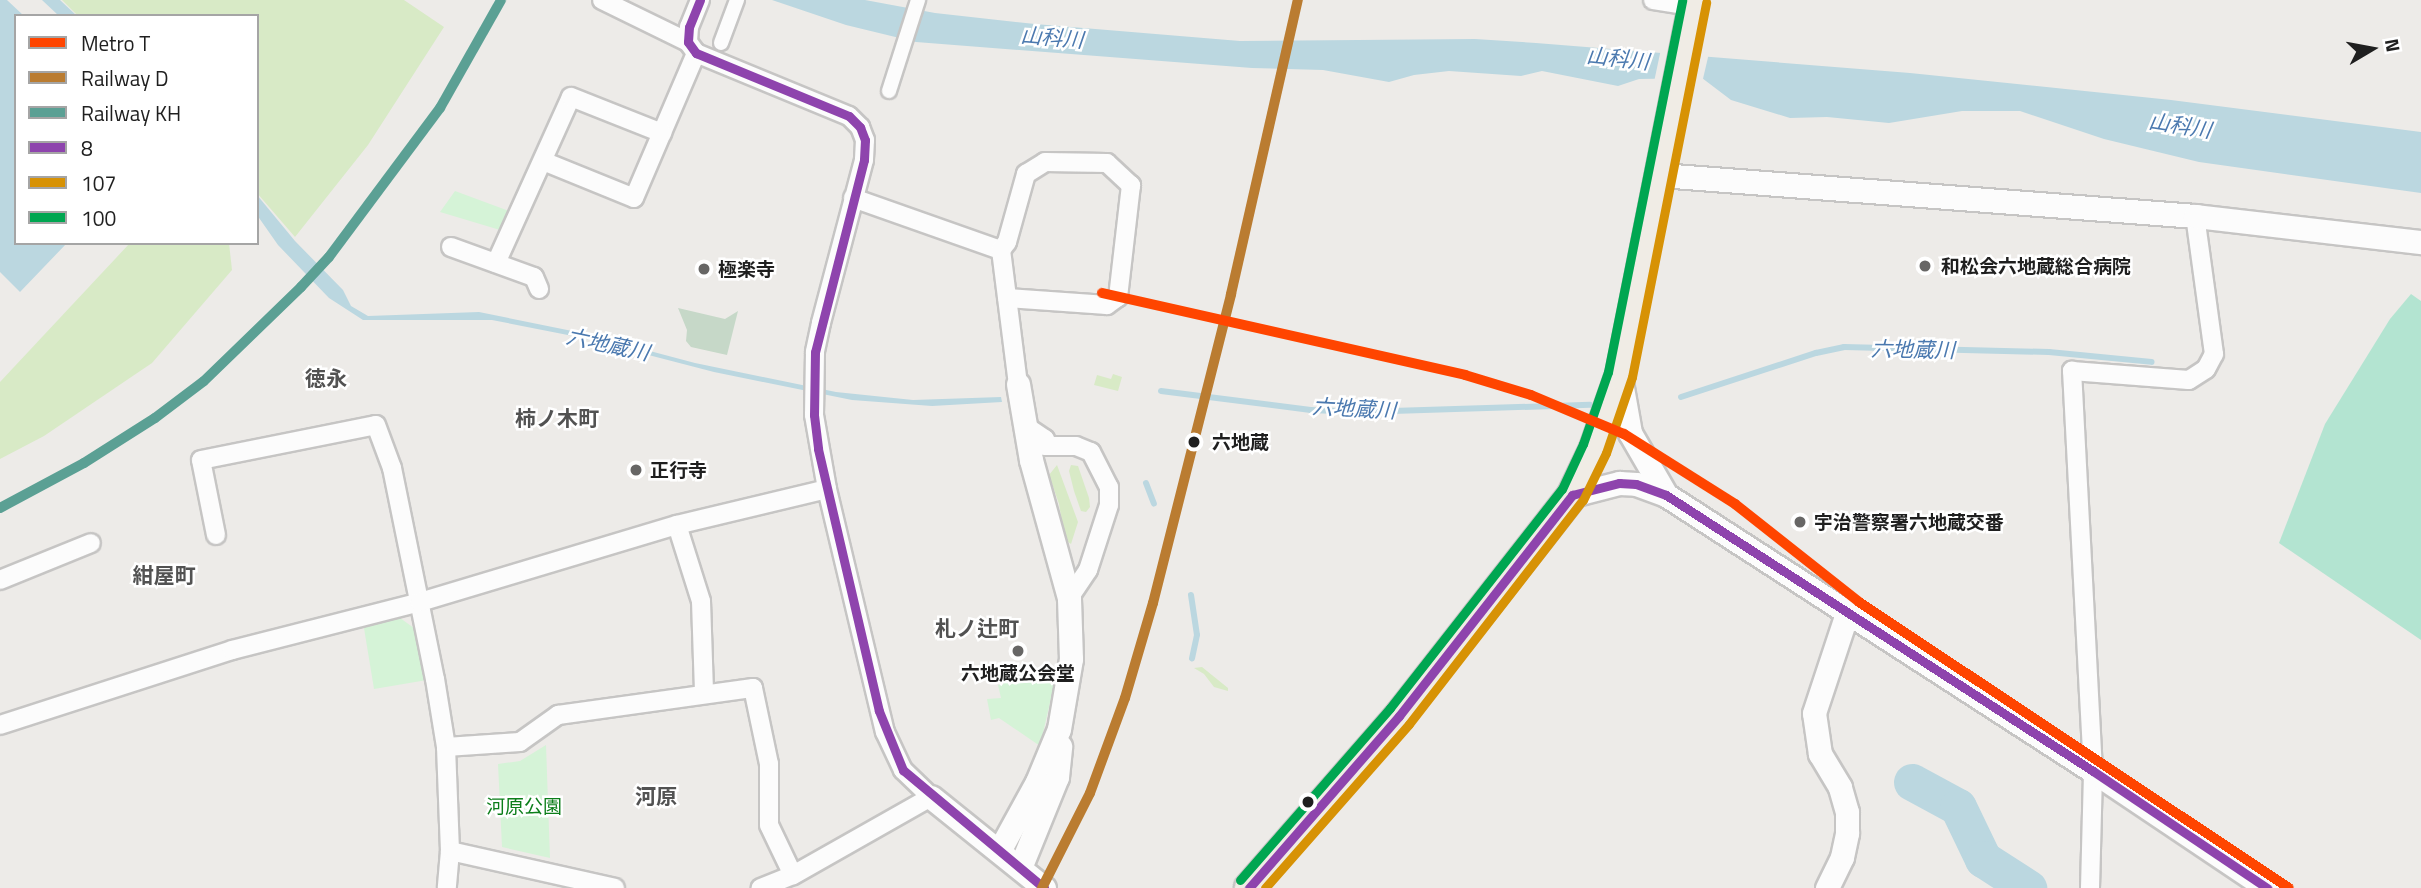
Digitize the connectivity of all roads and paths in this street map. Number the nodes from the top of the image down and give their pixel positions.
1 (602, 0) edge
2 (700, 0) edge
3 (737, 0) edge
4 (918, 0) edge
5 (1653, 0) edge
6 (1692, 9) edge
7 (691, 41) junction
8 (721, 43) dead end
9 (890, 88) dead end
10 (662, 133) junction
11 (542, 160) junction
12 (1661, 164) junction
13 (853, 198) junction
14 (2195, 216) junction
15 (2421, 243) edge
16 (451, 247) dead end
17 (1001, 250) junction
18 (496, 263) junction
19 (539, 289) dead end
20 (1007, 298) junction
21 (1620, 375) junction
22 (1018, 384) joint
23 (1023, 418) junction
24 (827, 489) junction
25 (1572, 495) junction
26 (1666, 495) junction
27 (677, 525) junction
28 (216, 535) dead end
29 (91, 543) dead end
30 (0, 580) edge
31 (1069, 598) junction
32 (420, 602) junction
33 (1847, 613) junction
34 (705, 693) junction
35 (0, 725) edge
36 (1059, 729) junction
37 (446, 747) junction
38 (2093, 771) junction
39 (932, 797) junction
40 (450, 851) junction
41 (999, 851) junction
42 (1020, 868) junction
43 (793, 875) junction
44 (447, 888) edge
45 (615, 888) edge
46 (760, 888) edge
47 (1044, 888) edge
48 (1249, 888) edge
49 (1827, 888) edge
50 (2090, 888) edge
51 (2267, 888) edge

1 - 7 street
2 - 7 street
3 - 8 street
4 - 9 street
5 - 6 street
6 - 12 main road
7 - 10 street
7 - 13 street
10 - 11 street
10 - 11 street
11 - 18 street
12 - 14 street
12 - 21 main road
13 - 17 street
13 - 24 street
14 - 15 street
14 - 38 street
16 - 18 street
17 - 20 street
17 - 20 street
18 - 19 street
20 - 22 street
21 - 25 main road
21 - 26 street
22 - 23 street
23 - 31 street
23 - 31 street
24 - 27 street
24 - 39 street
25 - 26 street
25 - 48 main road
26 - 33 street
27 - 32 street
27 - 34 street
28 - 32 street
29 - 30 street
31 - 36 street
32 - 35 street
32 - 37 street
33 - 38 street
33 - 49 street
34 - 37 street
34 - 43 street
36 - 41 street
36 - 42 street
37 - 40 street
38 - 50 street
38 - 51 street
39 - 41 street
39 - 43 street
40 - 44 street
40 - 45 street
41 - 42 street
42 - 47 street
43 - 46 street

